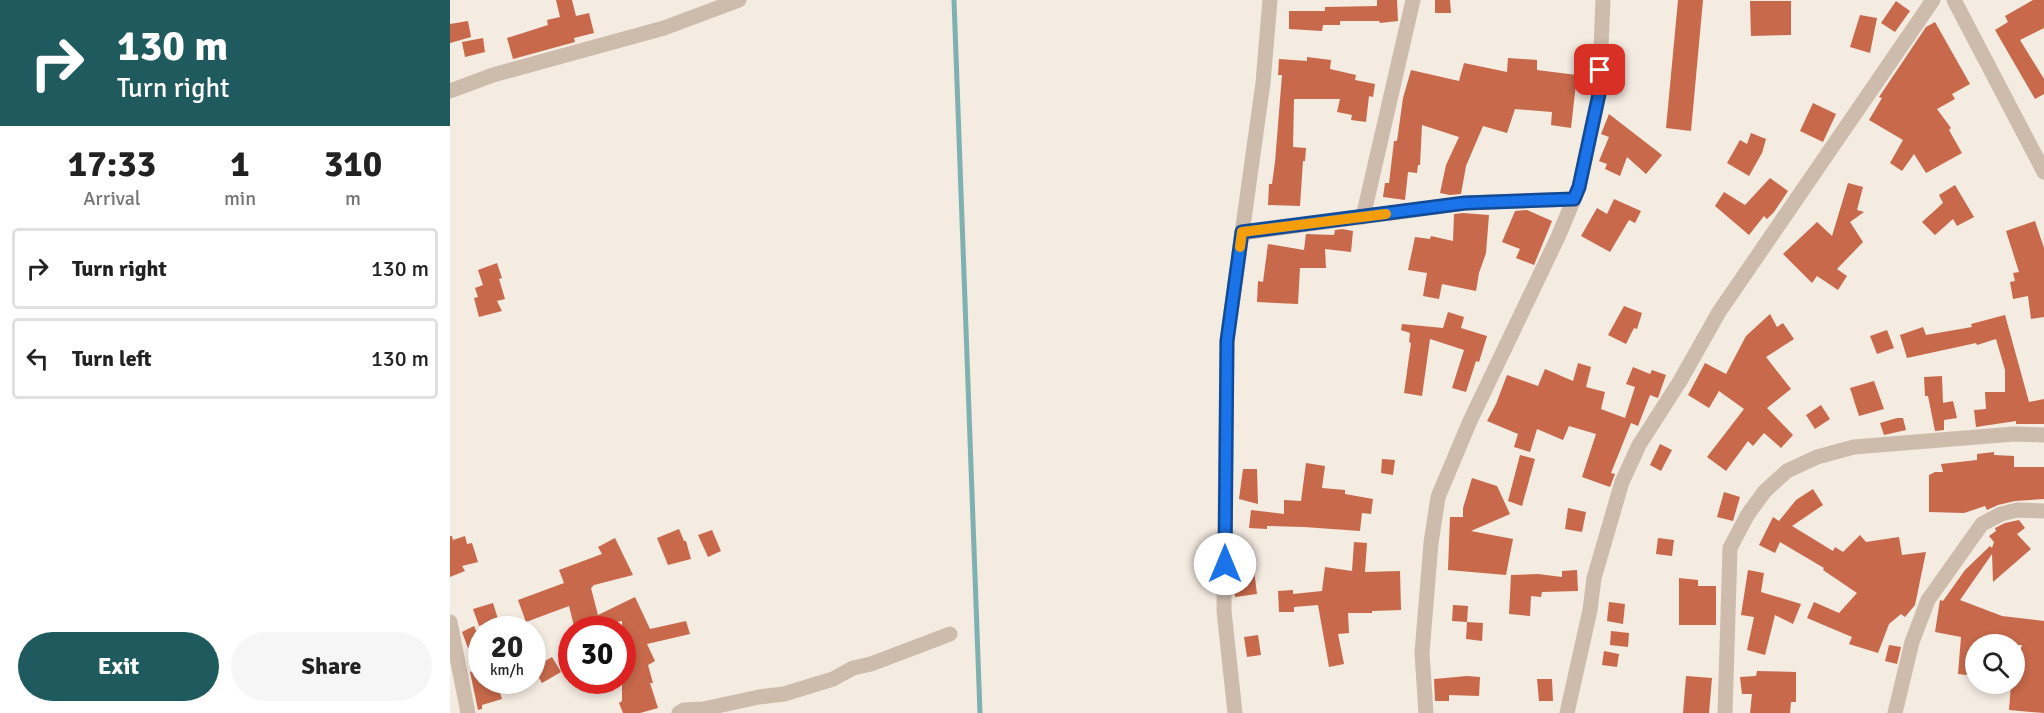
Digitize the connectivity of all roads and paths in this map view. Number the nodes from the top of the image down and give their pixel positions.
1 (739, 0) edge
2 (1270, 0) edge
3 (1413, 0) edge
4 (1603, 0) edge
5 (1933, 0) edge
6 (1955, 0) edge
7 (450, 91) edge
8 (2044, 172) edge
9 (1574, 199) junction
10 (1363, 217) junction
11 (1242, 232) junction
12 (2044, 435) edge
13 (2044, 511) edge
14 (450, 622) edge
15 (950, 634) dead end
16 (468, 713) edge
17 (679, 713) edge
18 (1235, 713) edge
19 (1426, 713) edge
20 (1567, 713) edge
21 (1725, 713) edge
22 (1895, 713) edge

1 - 7 street
2 - 11 street
3 - 10 street
4 - 9 street
5 - 20 street
6 - 8 street
9 - 10 street
9 - 19 street
10 - 11 street
11 - 18 street
12 - 21 street
13 - 22 street
14 - 16 street
15 - 17 street

